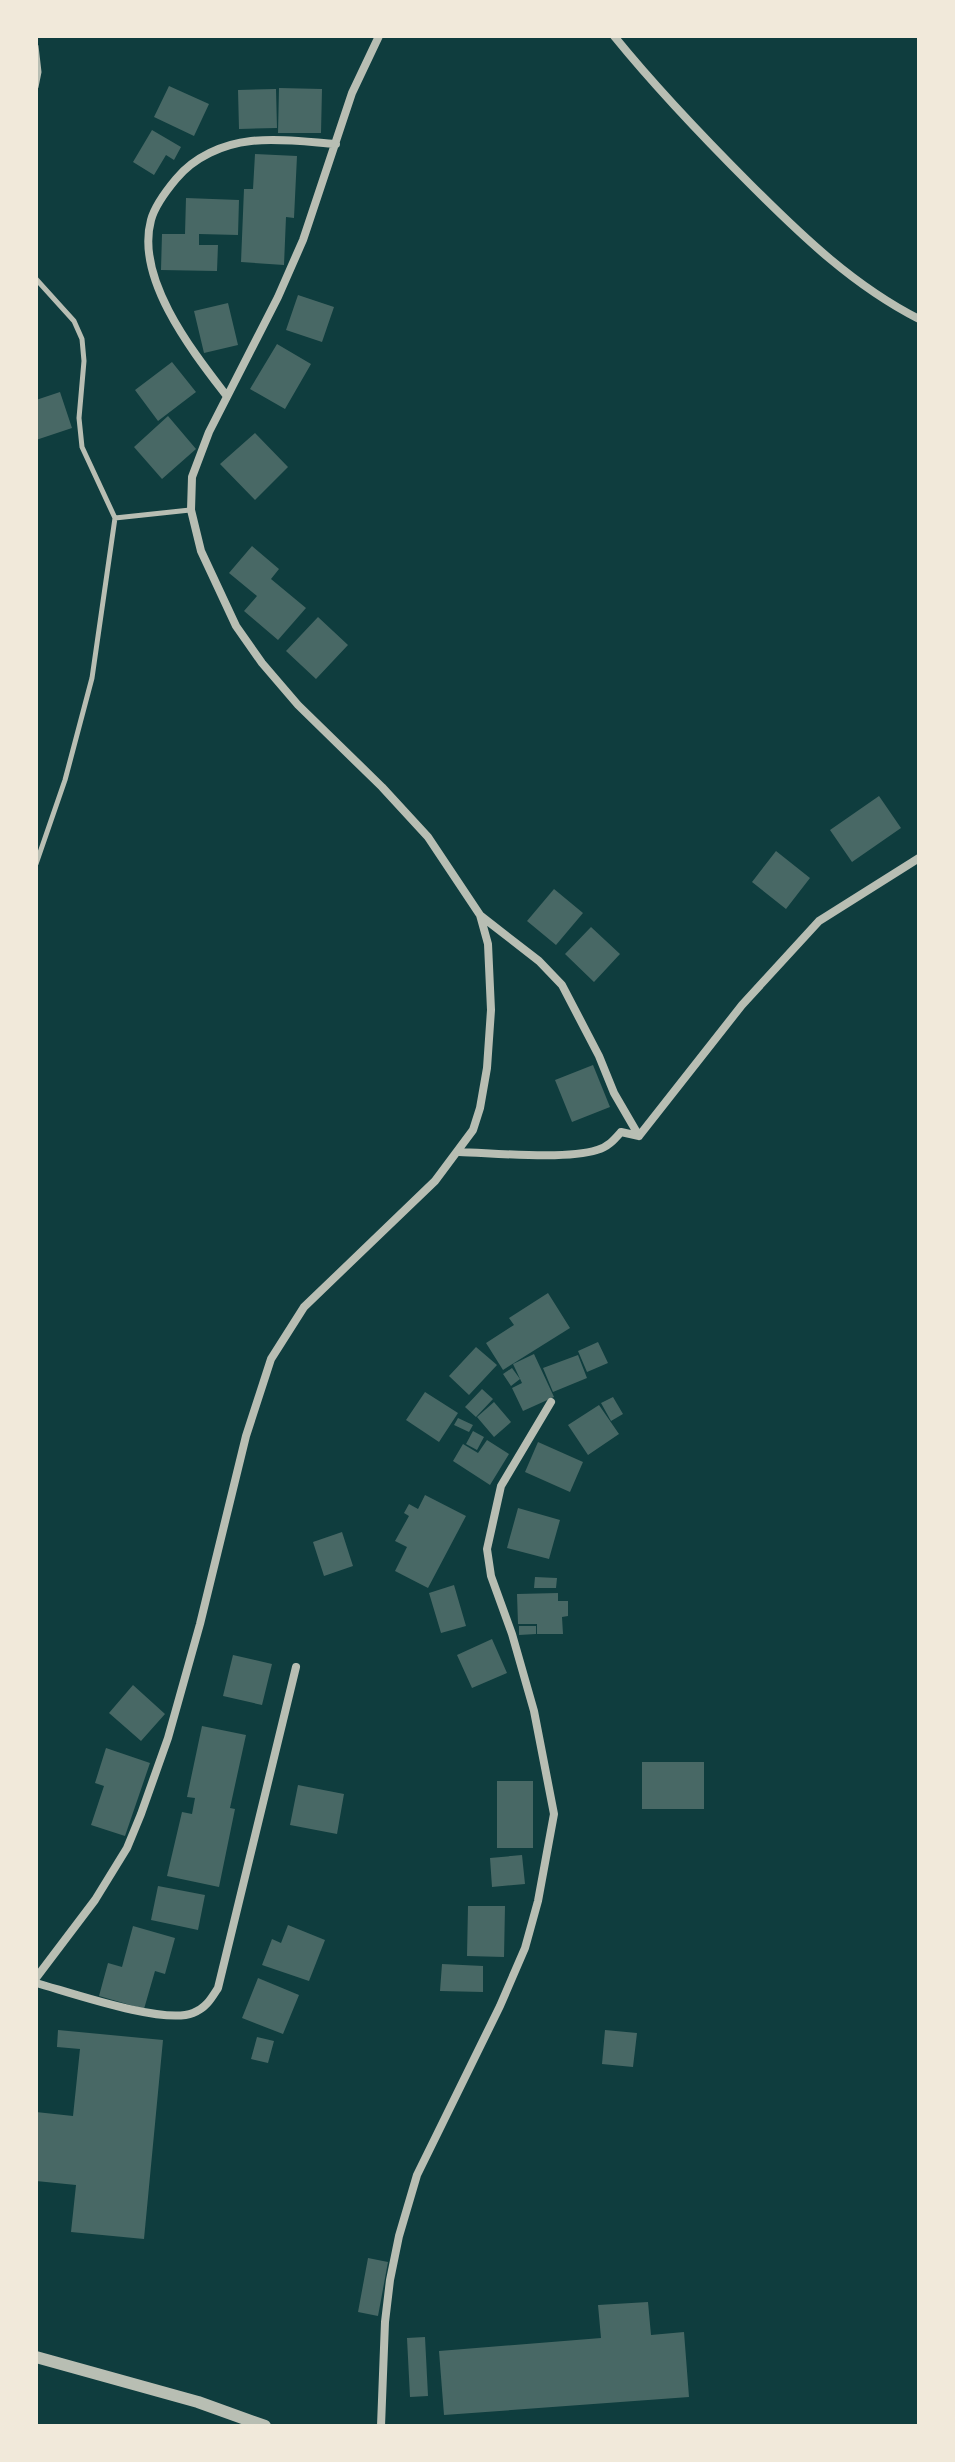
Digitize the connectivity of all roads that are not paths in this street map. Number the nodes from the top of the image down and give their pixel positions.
1 (379, 36) edge
2 (614, 36) edge
3 (36, 46) edge
4 (36, 87) edge
5 (336, 144) junction
6 (36, 279) edge
7 (919, 319) edge
8 (226, 395) junction
9 (191, 510) junction
10 (115, 518) junction
11 (919, 858) edge
12 (36, 864) edge
13 (480, 915) junction
14 (639, 1136) junction
15 (459, 1152) junction
16 (551, 1402) dead end
17 (296, 1667) dead end
18 (36, 1981) edge
19 (36, 2357) edge
20 (265, 2426) edge
21 (381, 2426) edge

1 - 5 street
2 - 7 street
3 - 4 lane
5 - 8 street
5 - 8 street
6 - 10 lane
8 - 9 street
9 - 10 lane
9 - 13 street
10 - 12 lane
11 - 14 street
13 - 14 street
13 - 15 street
14 - 15 street
15 - 18 street
16 - 21 street
17 - 18 street
19 - 20 street

